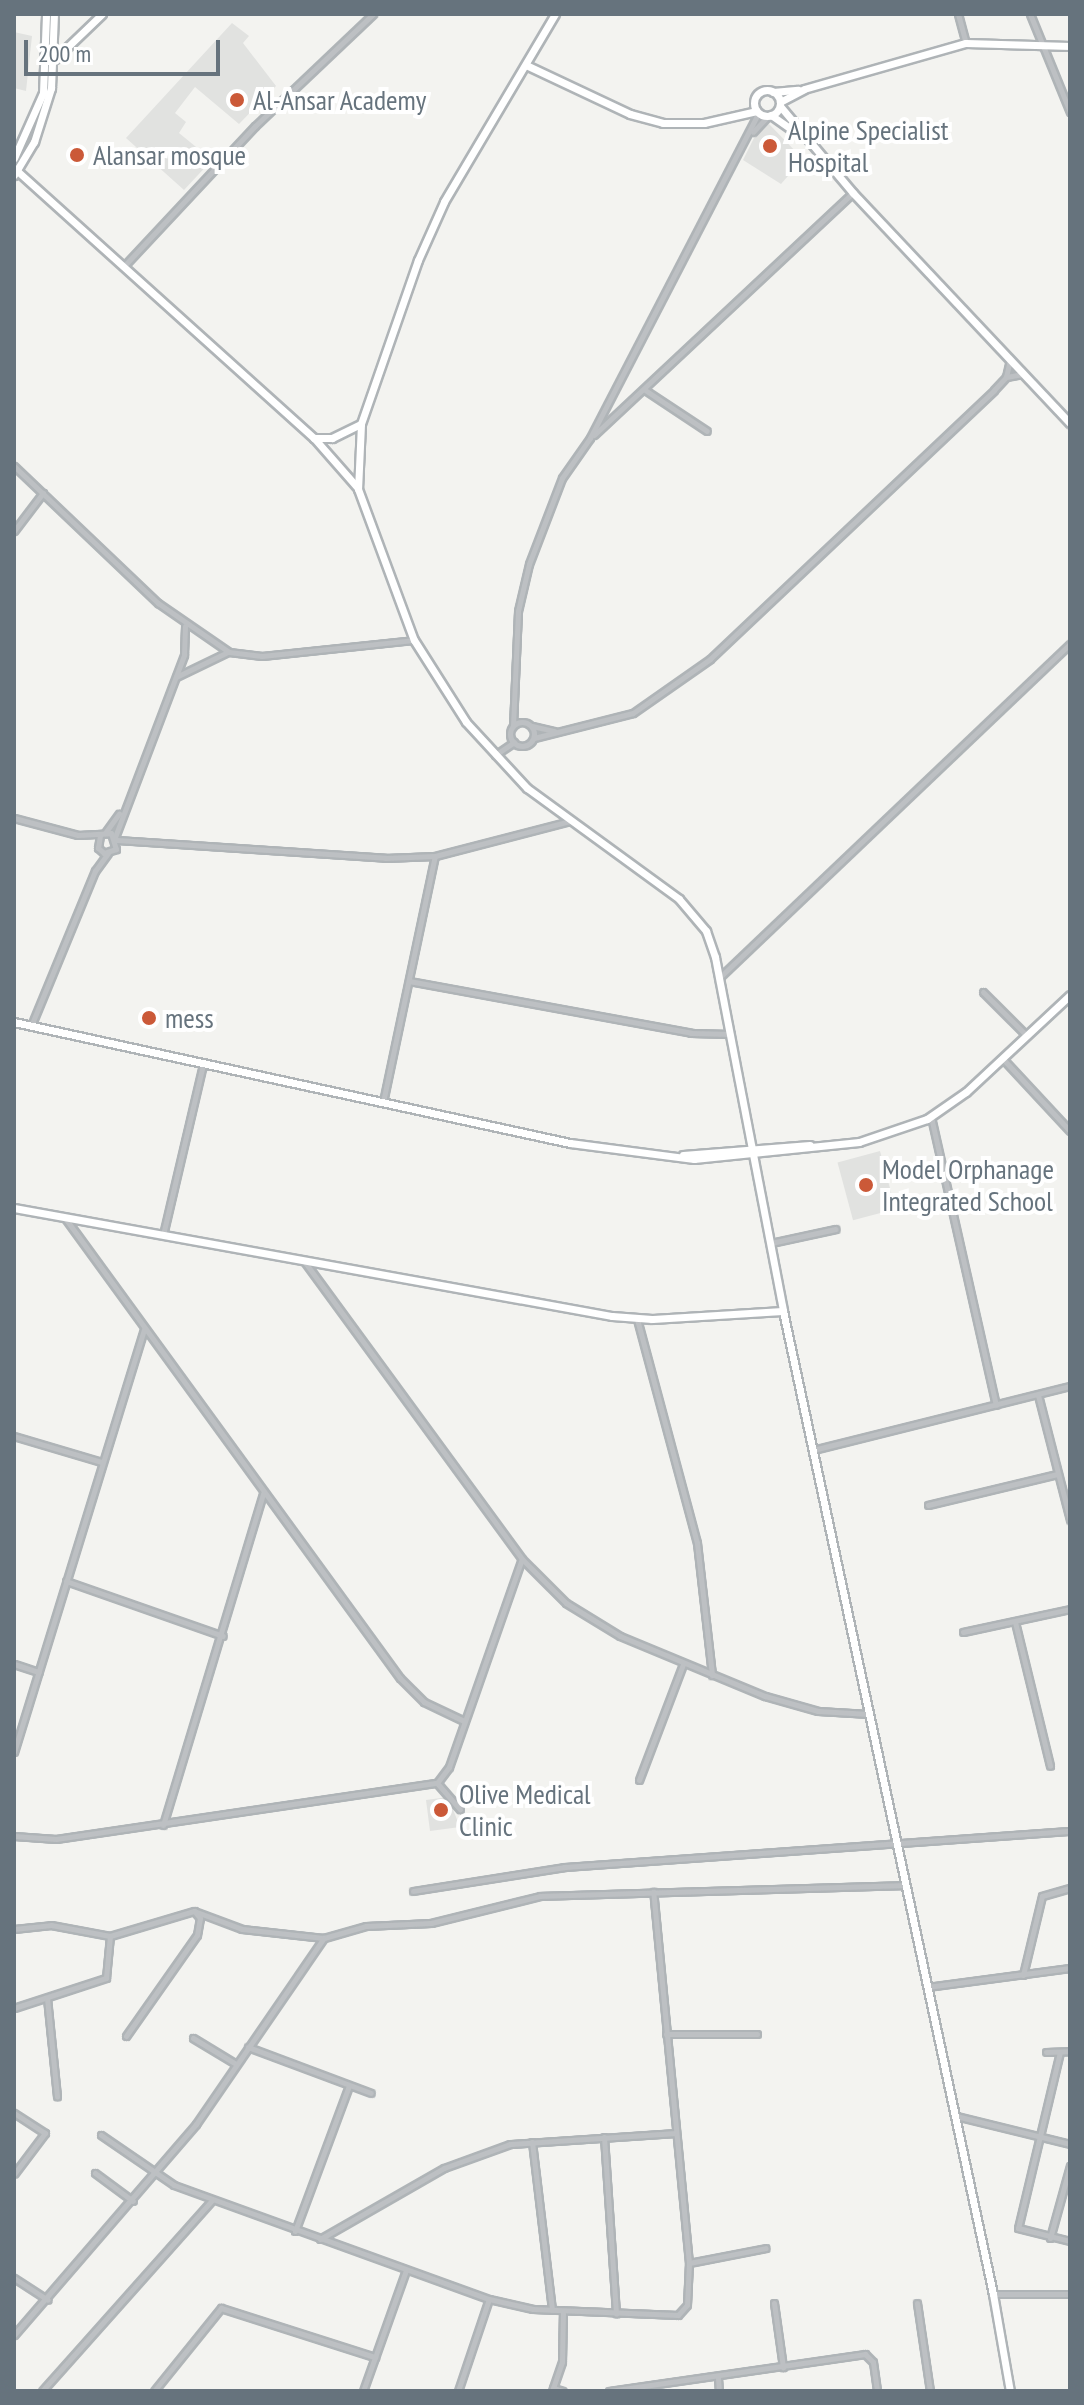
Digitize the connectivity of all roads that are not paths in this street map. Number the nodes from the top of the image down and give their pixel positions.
1 (46, 14) edge
2 (54, 14) edge
3 (102, 14) edge
4 (373, 14) edge
5 (555, 14) edge
6 (958, 14) edge
7 (1030, 14) edge
8 (966, 43) junction
9 (1042, 44) junction
10 (1070, 46) edge
11 (55, 59) junction
12 (526, 65) junction
13 (804, 89) junction
14 (773, 92) junction
15 (756, 97) junction
16 (780, 104) junction
17 (758, 112) junction
18 (1070, 112) edge
19 (736, 113) junction
20 (769, 115) junction
21 (749, 135) junction
22 (805, 138) junction
23 (14, 158) edge
24 (15, 171) edge
25 (853, 193) junction
26 (122, 269) junction
27 (1010, 359) junction
28 (1023, 374) junction
29 (1006, 377) junction
30 (645, 390) junction
31 (1070, 423) edge
32 (361, 424) junction
33 (707, 431) dead end
34 (314, 438) junction
35 (590, 438) junction
36 (14, 466) edge
37 (358, 489) junction
38 (43, 493) junction
39 (14, 531) edge
40 (185, 625) junction
41 (414, 640) junction
42 (1070, 644) edge
43 (229, 652) junction
44 (176, 677) junction
45 (516, 705) junction
46 (528, 724) junction
47 (513, 726) junction
48 (559, 732) junction
49 (534, 738) junction
50 (514, 742) junction
51 (494, 756) junction
52 (120, 814) junction
53 (14, 818) edge
54 (570, 821) junction
55 (102, 834) junction
56 (78, 835) junction
57 (116, 838) junction
58 (138, 844) junction
59 (97, 846) junction
60 (116, 849) junction
61 (108, 853) junction
62 (435, 856) junction
63 (95, 871) junction
64 (719, 977) junction
65 (409, 981) junction
66 (983, 992) dead end
67 (1070, 995) edge
68 (14, 1022) edge
69 (31, 1026) junction
70 (731, 1034) junction
71 (1027, 1036) junction
72 (1003, 1059) junction
73 (203, 1063) junction
74 (383, 1102) junction
75 (931, 1117) junction
76 (1070, 1131) edge
77 (756, 1152) junction
78 (14, 1208) edge
79 (64, 1217) junction
80 (836, 1229) dead end
81 (163, 1235) junction
82 (771, 1243) junction
83 (304, 1261) junction
84 (783, 1311) junction
85 (637, 1319) junction
86 (144, 1330) junction
87 (1070, 1386) edge
88 (1038, 1395) junction
89 (996, 1405) junction
90 (14, 1436) edge
91 (812, 1450) junction
92 (101, 1462) junction
93 (1057, 1474) junction
94 (263, 1493) junction
95 (1067, 1495) edge
96 (928, 1505) dead end
97 (1070, 1520) edge
98 (522, 1559) junction
99 (66, 1581) junction
100 (1070, 1609) edge
101 (1015, 1622) junction
102 (963, 1632) dead end
103 (223, 1636) junction
104 (14, 1664) edge
105 (683, 1664) junction
106 (39, 1672) junction
107 (712, 1675) junction
108 (869, 1714) junction
109 (464, 1721) junction
110 (14, 1752) edge
111 (1050, 1766) dead end
112 (639, 1780) dead end
113 (437, 1783) junction
114 (460, 1809) dead end
115 (163, 1825) junction
116 (1070, 1831) edge
117 (14, 1836) edge
118 (897, 1840) junction
119 (906, 1885) junction
120 (1070, 1888) edge
121 (413, 1891) dead end
122 (653, 1892) junction
123 (194, 1911) junction
124 (14, 1929) edge
125 (110, 1936) junction
126 (324, 1938) junction
127 (1070, 1968) edge
128 (1023, 1975) junction
129 (927, 1987) junction
130 (47, 1998) junction
131 (14, 2008) edge
132 (666, 2034) junction
133 (757, 2034) dead end
134 (126, 2036) dead end
135 (193, 2038) dead end
136 (248, 2047) junction
137 (1070, 2051) edge
138 (1046, 2052) dead end
139 (1060, 2052) junction
140 (236, 2064) junction
141 (349, 2086) junction
142 (371, 2093) dead end
143 (57, 2096) dead end
144 (14, 2113) edge
145 (956, 2116) junction
146 (674, 2133) junction
147 (101, 2135) dead end
148 (604, 2137) junction
149 (1037, 2140) junction
150 (532, 2142) junction
151 (1070, 2144) edge
152 (1070, 2166) edge
153 (95, 2173) dead end
154 (157, 2173) junction
155 (14, 2174) edge
156 (212, 2200) junction
157 (133, 2201) junction
158 (295, 2231) junction
159 (1050, 2238) junction
160 (319, 2239) junction
161 (1070, 2241) edge
162 (766, 2248) dead end
163 (689, 2263) junction
164 (406, 2270) junction
165 (14, 2278) edge
166 (993, 2294) junction
167 (1070, 2294) edge
168 (489, 2299) junction
169 (48, 2300) junction
170 (774, 2303) dead end
171 (917, 2303) dead end
172 (552, 2310) junction
173 (563, 2312) junction
174 (616, 2314) junction
175 (14, 2335) edge
176 (375, 2357) junction
177 (783, 2367) junction
178 (718, 2378) junction
179 (553, 2389) edge
180 (42, 2391) edge
181 (154, 2391) edge
182 (363, 2391) edge
183 (458, 2391) edge
184 (563, 2391) edge
185 (609, 2391) edge
186 (719, 2391) edge
187 (877, 2391) edge
188 (930, 2391) edge
189 (1010, 2391) edge

1 - 23 street
2 - 11 street
3 - 11 street
4 - 26 street
5 - 12 street
6 - 8 street
7 - 9 street
8 - 9 street
8 - 13 street
9 - 10 street
9 - 18 street
11 - 24 street
12 - 19 street
12 - 32 street
13 - 14 street
13 - 16 street
14 - 15 street
14 - 16 street
15 - 17 street
15 - 19 street
16 - 20 street
16 - 22 street
17 - 19 street
17 - 20 street
17 - 21 street
20 - 21 street
20 - 22 street
21 - 35 street
22 - 25 street
24 - 26 street
25 - 27 street
25 - 30 street
26 - 34 street
27 - 28 street
27 - 29 street
28 - 29 street
28 - 31 street
29 - 48 street
30 - 33 street
30 - 35 street
32 - 34 street
32 - 37 street
34 - 37 street
35 - 45 street
36 - 38 street
37 - 41 street
38 - 39 street
38 - 40 street
40 - 43 street
40 - 44 street
41 - 43 street
41 - 51 street
42 - 64 street
43 - 44 street
44 - 52 street
45 - 46 street
45 - 47 street
46 - 47 street
46 - 48 street
46 - 49 street
47 - 50 street
48 - 49 street
49 - 50 street
50 - 51 street
51 - 54 street
52 - 55 street
52 - 57 street
53 - 56 street
54 - 62 street
54 - 64 street
55 - 56 street
55 - 57 street
55 - 59 street
56 - 59 street
57 - 58 street
57 - 60 street
58 - 60 street
58 - 62 street
59 - 61 street
59 - 63 street
60 - 61 street
61 - 63 street
62 - 65 street
63 - 69 street
64 - 70 street
65 - 70 street
65 - 74 street
66 - 71 street
67 - 71 street
68 - 69 street
69 - 73 street
70 - 77 street
71 - 72 street
72 - 75 street
72 - 76 street
73 - 74 street
73 - 81 street
74 - 77 street
75 - 77 street
75 - 89 street
77 - 82 street
78 - 79 street
79 - 81 street
79 - 86 street
80 - 82 street
81 - 83 street
82 - 84 street
83 - 85 street
83 - 98 street
84 - 85 street
84 - 91 street
85 - 107 street
86 - 92 street
86 - 94 street
87 - 88 street
88 - 89 street
88 - 93 street
89 - 91 street
90 - 92 street
91 - 108 street
92 - 99 street
93 - 95 street
93 - 96 street
94 - 103 street
94 - 109 street
95 - 97 street
98 - 105 street
98 - 109 street
99 - 103 street
99 - 106 street
100 - 101 street
101 - 102 street
101 - 111 street
103 - 115 street
104 - 106 street
105 - 107 street
105 - 112 street
106 - 110 street
107 - 108 street
108 - 118 street
109 - 113 street
113 - 114 street
113 - 115 street
115 - 117 street
116 - 118 street
118 - 119 street
118 - 121 street
119 - 122 street
119 - 129 street
120 - 128 street
122 - 126 street
122 - 132 street
123 - 125 street
123 - 126 street
123 - 134 street
124 - 125 street
125 - 130 street
126 - 136 street
127 - 128 street
128 - 129 street
129 - 145 street
130 - 131 street
130 - 143 street
132 - 133 street
132 - 146 street
135 - 140 street
136 - 140 street
136 - 141 street
137 - 139 street
138 - 139 street
139 - 149 street
140 - 154 street
141 - 142 street
141 - 158 street
144 - 155 street
145 - 149 street
145 - 166 street
146 - 148 street
146 - 163 street
147 - 154 street
148 - 150 street
148 - 174 street
149 - 151 street
149 - 159 street
150 - 160 street
150 - 172 street
152 - 159 street
153 - 157 street
154 - 156 street
154 - 157 street
156 - 158 street
156 - 180 street
157 - 169 street
158 - 160 street
159 - 161 street
160 - 164 street
162 - 163 street
163 - 174 street
164 - 168 street
164 - 176 street
165 - 169 street
166 - 167 street
166 - 189 street
168 - 172 street
168 - 183 street
169 - 175 street
170 - 177 street
171 - 188 street
172 - 173 street
173 - 174 street
173 - 179 street
176 - 181 street
176 - 182 street
177 - 178 street
177 - 187 street
178 - 185 street
178 - 186 street
179 - 184 street

